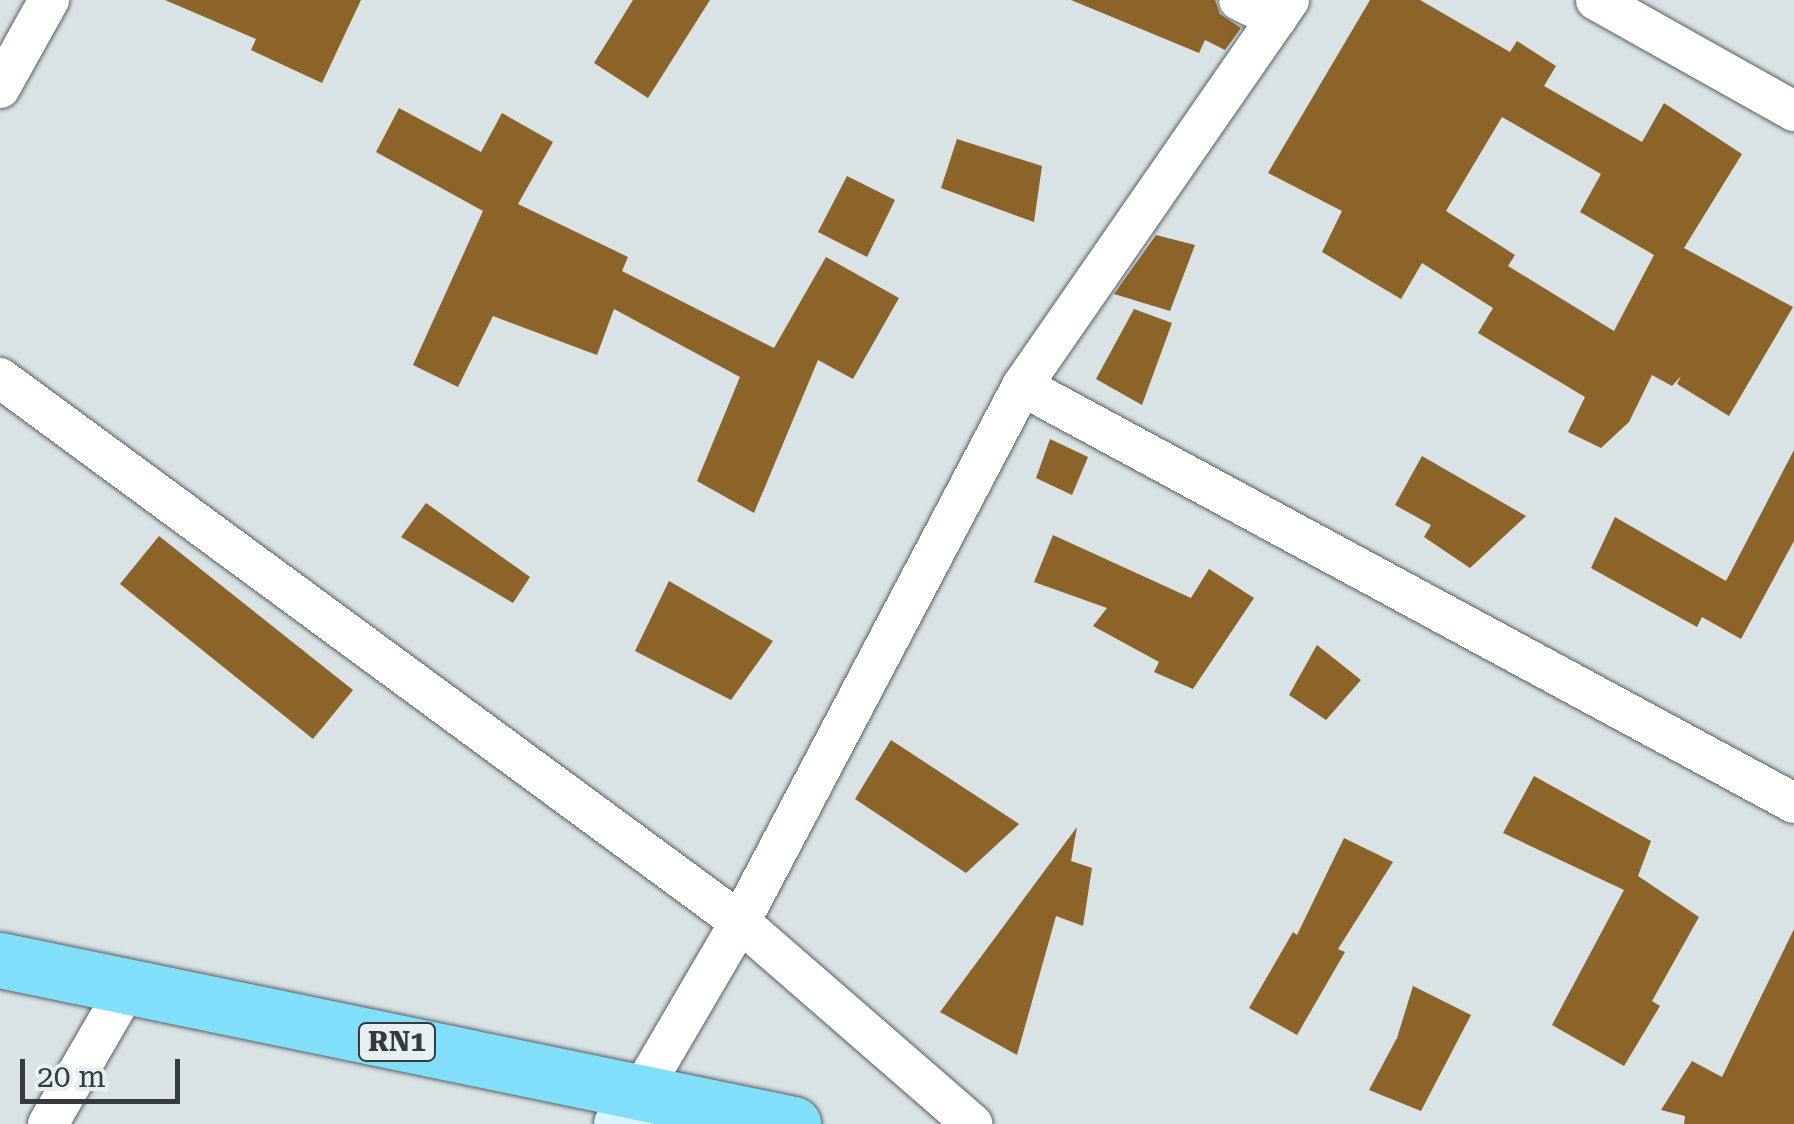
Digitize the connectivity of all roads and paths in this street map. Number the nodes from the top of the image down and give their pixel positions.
1 (49, 0) edge
2 (1239, 0) edge
3 (1596, 0) edge
4 (1283, 10) edge
5 (0, 88) edge
6 (1794, 111) edge
7 (0, 378) edge
8 (1022, 386) junction
9 (1794, 802) edge
10 (740, 922) junction
11 (0, 960) edge
12 (128, 986) junction
13 (630, 1108) edge
14 (48, 1124) edge
15 (793, 1124) edge
16 (972, 1124) edge

1 - 5 street
2 - 4 street
3 - 6 street
4 - 8 street
7 - 10 street
8 - 9 street
8 - 10 street
10 - 13 street
10 - 16 street
11 - 12 highway, RN1
12 - 13 highway, RN1
12 - 14 street
13 - 15 highway, RN1

